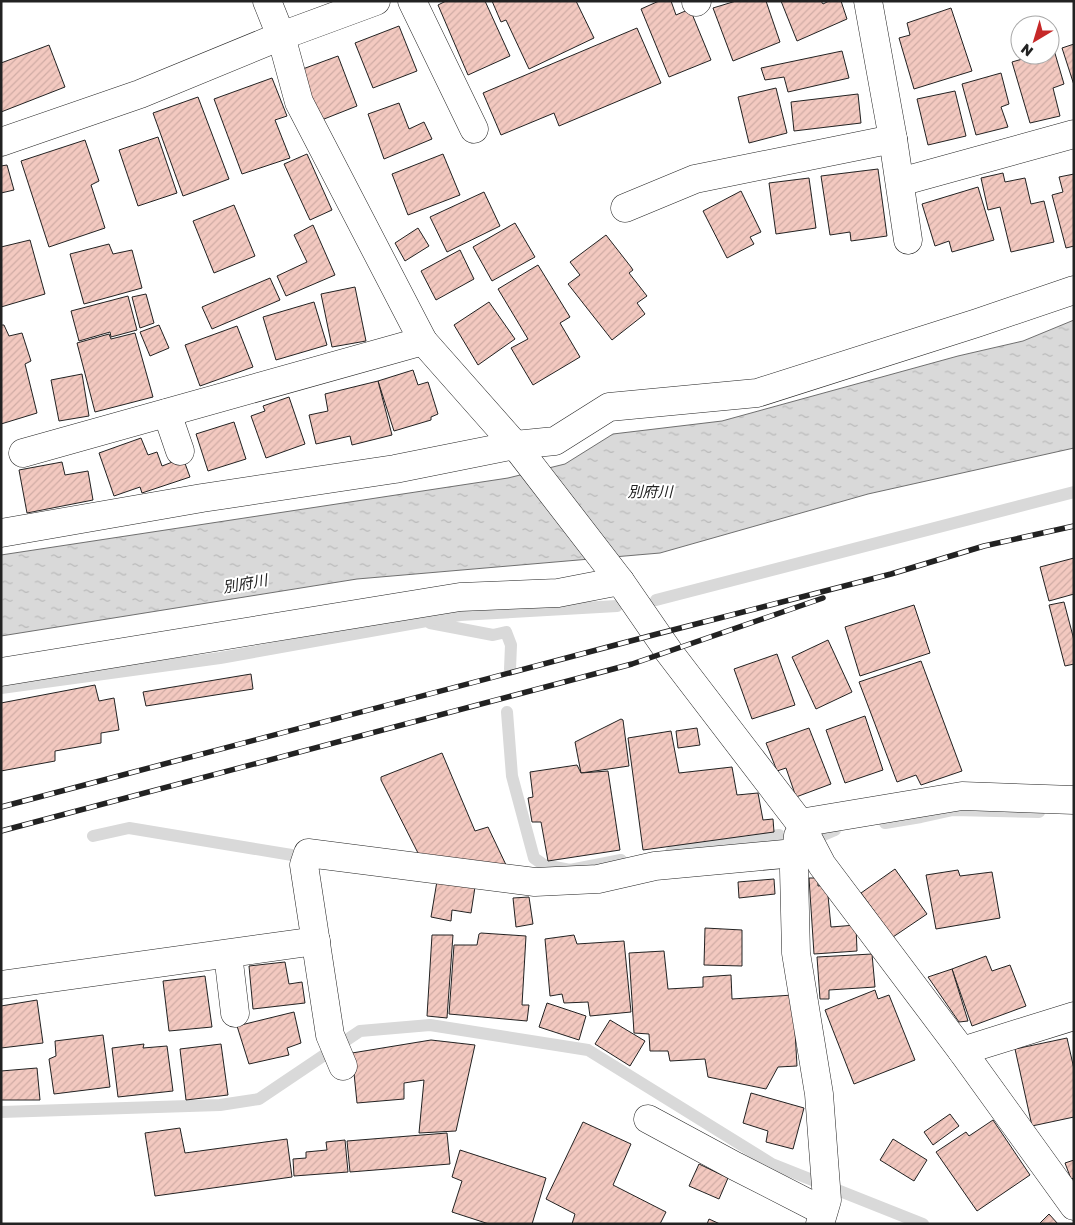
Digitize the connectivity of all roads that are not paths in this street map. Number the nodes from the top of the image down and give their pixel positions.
1 (267, 1) edge
2 (376, 1) edge
3 (412, 1) edge
4 (868, 1) edge
5 (281, 36) junction
6 (474, 129) dead end
7 (1074, 134) edge
8 (893, 139) junction
9 (1, 142) edge
10 (900, 182) junction
11 (625, 208) dead end
12 (908, 240) dead end
13 (1074, 290) edge
14 (423, 341) junction
15 (167, 413) junction
16 (515, 445) junction
17 (180, 451) dead end
18 (23, 453) dead end
19 (1, 533) edge
20 (620, 581) junction
21 (1, 672) edge
22 (1074, 800) edge
23 (805, 842) junction
24 (316, 941) junction
25 (228, 954) junction
26 (1, 985) edge
27 (235, 1013) dead end
28 (1074, 1016) edge
29 (962, 1051) junction
30 (343, 1066) dead end
31 (648, 1119) dead end
32 (1074, 1206) edge
33 (823, 1212) edge

1 - 5 street
2 - 5 street
3 - 6 street
4 - 8 street
5 - 9 street
5 - 14 street
7 - 10 street
8 - 10 street
8 - 11 street
10 - 12 street
13 - 16 street
14 - 15 street
14 - 16 street
15 - 17 street
15 - 18 street
16 - 19 street
16 - 20 street
20 - 21 street
20 - 23 street
22 - 23 street
23 - 24 street
23 - 29 street
23 - 33 street
24 - 25 street
24 - 30 street
25 - 26 street
25 - 27 street
28 - 29 street
29 - 32 street
31 - 33 street

